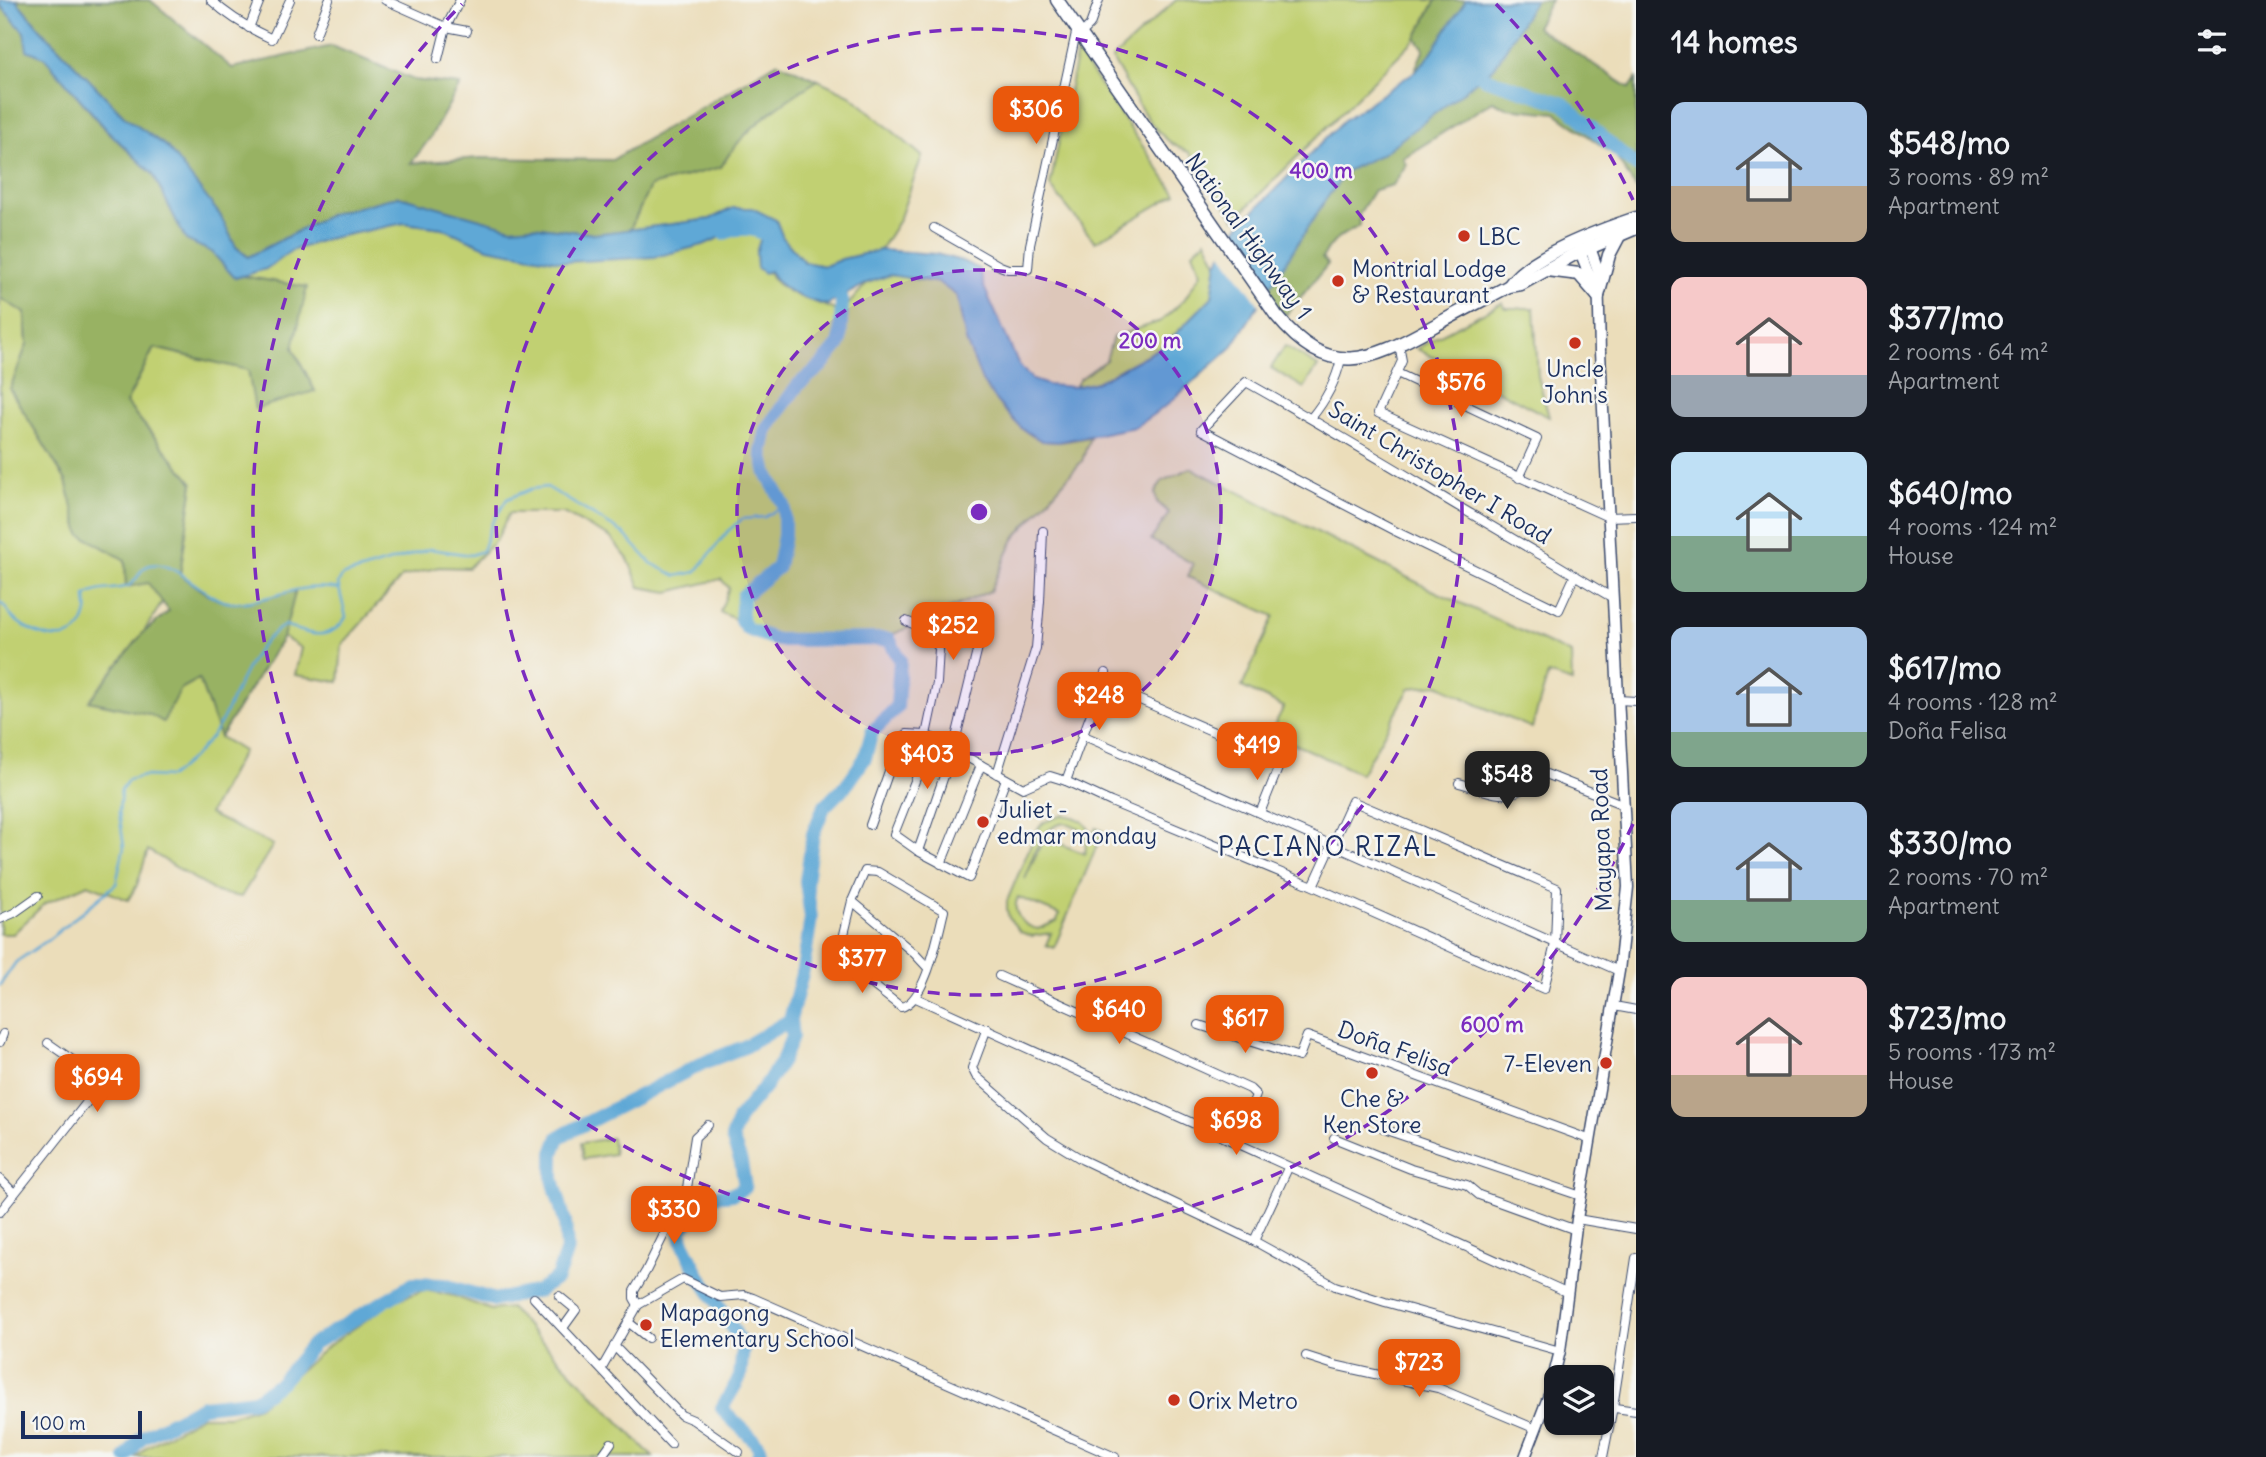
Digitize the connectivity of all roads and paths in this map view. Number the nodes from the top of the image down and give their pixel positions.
1 (211, 0) edge
2 (227, 0) edge
3 (260, 0) edge
4 (290, 0) edge
5 (329, 0) edge
6 (385, 0) edge
7 (460, 0) edge
8 (1057, 0) edge
9 (1099, 0) edge
10 (223, 11) junction
11 (446, 27) junction
12 (249, 28) junction
13 (467, 31) dead end
14 (1079, 31) junction
15 (316, 34) dead end
16 (438, 59) dead end
17 (1636, 218) edge
18 (934, 228) dead end
19 (1636, 228) edge
20 (1619, 236) junction
21 (1583, 245) junction
22 (1547, 270) junction
23 (1509, 286) junction
24 (1598, 296) junction
25 (1399, 345) junction
26 (1340, 359) junction
27 (1397, 373) junction
28 (1311, 418) junction
29 (1519, 478) junction
30 (1636, 516) edge
31 (1608, 517) junction
32 (1043, 531) dead end
33 (1574, 575) junction
34 (1613, 598) junction
35 (906, 621) dead end
36 (979, 643) dead end
37 (1106, 673) dead end
38 (1133, 697) dead end
39 (1618, 700) junction
40 (1636, 701) edge
41 (1082, 735) junction
42 (929, 737) junction
43 (953, 750) junction
44 (981, 765) junction
45 (997, 774) junction
46 (1006, 779) junction
47 (1066, 781) junction
48 (1459, 783) dead end
49 (1624, 805) junction
50 (1260, 813) junction
51 (870, 825) dead end
52 (1332, 845) junction
53 (918, 851) junction
54 (941, 864) junction
55 (1313, 886) junction
56 (38, 896) dead end
57 (852, 901) junction
58 (0, 919) edge
59 (1555, 944) junction
60 (928, 968) junction
61 (1619, 971) junction
62 (999, 976) dead end
63 (916, 998) junction
64 (1614, 1006) junction
65 (1636, 1010) edge
66 (1199, 1025) dead end
67 (987, 1028) junction
68 (48, 1043) dead end
69 (708, 1125) dead end
70 (1383, 1129) dead end
71 (1334, 1138) dead end
72 (1591, 1140) junction
73 (1238, 1142) junction
74 (1288, 1168) junction
75 (0, 1179) edge
76 (13, 1193) junction
77 (1581, 1196) junction
78 (0, 1212) edge
79 (1576, 1224) junction
80 (1636, 1229) edge
81 (1254, 1241) junction
82 (1636, 1258) edge
83 (1566, 1292) junction
84 (559, 1296) dead end
85 (534, 1298) dead end
86 (638, 1305) junction
87 (628, 1322) junction
88 (563, 1328) junction
89 (649, 1338) dead end
90 (614, 1346) junction
91 (1560, 1351) junction
92 (1306, 1356) dead end
93 (1558, 1365) edge
94 (602, 1368) junction
95 (1614, 1401) edge
96 (1614, 1408) edge
97 (1636, 1411) edge
98 (1544, 1413) edge
99 (1536, 1429) junction
100 (1607, 1435) edge
101 (611, 1443) dead end
102 (671, 1444) dead end
103 (739, 1452) dead end
104 (601, 1457) edge
105 (1115, 1457) edge
106 (1525, 1457) edge
107 (1602, 1457) edge

1 - 10 street
2 - 10 street
3 - 12 street
4 - 12 street
5 - 15 street
6 - 11 street
7 - 11 street
8 - 14 highway, National Highway 1
9 - 14 street
10 - 12 street
11 - 13 street
11 - 16 street
14 - 18 street
14 - 26 highway, National Highway 1
17 - 21 highway, National Highway 1
19 - 20 highway, National Highway 1
20 - 21 highway, National Highway 1
20 - 24 highway
21 - 22 highway, National Highway 1
21 - 23 highway, National Highway 1
21 - 24 main road, Mayapa Road
22 - 23 highway, National Highway 1
22 - 24 highway
23 - 25 highway, National Highway 1
24 - 31 main road, Mayapa Road
25 - 26 highway, National Highway 1
25 - 27 street
26 - 28 street
27 - 29 street
27 - 29 street
28 - 33 street, Saint Christopher I Road
28 - 33 street, Saint Christopher I Road
29 - 31 street
30 - 31 street
31 - 34 main road, Mayapa Road
32 - 45 street
33 - 34 street, Saint Christopher I Road
34 - 39 main road, Mayapa Road
35 - 42 street
36 - 43 street
37 - 41 street
38 - 50 street
39 - 40 street
39 - 49 main road, Mayapa Road
41 - 47 street
41 - 50 street
42 - 43 street
42 - 51 street
42 - 53 street
43 - 44 street
43 - 53 street
44 - 45 street
44 - 54 street
45 - 46 street
46 - 47 street
46 - 54 street
47 - 55 street
48 - 49 street
49 - 61 main road, Mayapa Road
50 - 52 street
52 - 55 street
52 - 59 street
52 - 59 street
53 - 54 street
55 - 59 street
56 - 58 street
57 - 60 street
57 - 60 street
57 - 63 street
59 - 61 street
60 - 63 street
61 - 64 main road, Mayapa Road
62 - 73 street
63 - 67 street
64 - 65 street
64 - 72 main road, Mayapa Road
66 - 72 street, Doña Felisa
67 - 73 street
67 - 81 street
68 - 76 street
69 - 86 street
70 - 77 street
71 - 79 street
72 - 77 main road, Mayapa Road
73 - 74 street
74 - 81 street
74 - 83 street
75 - 76 street
76 - 78 street
77 - 79 main road, Mayapa Road
79 - 80 street
79 - 83 main road, Mayapa Road
81 - 91 street
82 - 95 street
83 - 91 main road, Mayapa Road
84 - 88 street
85 - 88 street
86 - 87 street
86 - 105 street
87 - 89 street
87 - 90 street
88 - 94 street
90 - 94 street
90 - 103 street
91 - 93 main road, Mayapa Road
92 - 99 street
94 - 102 street
96 - 97 street
98 - 99 main road, Mayapa Road
99 - 106 main road, Mayapa Road
100 - 107 street
101 - 104 street

